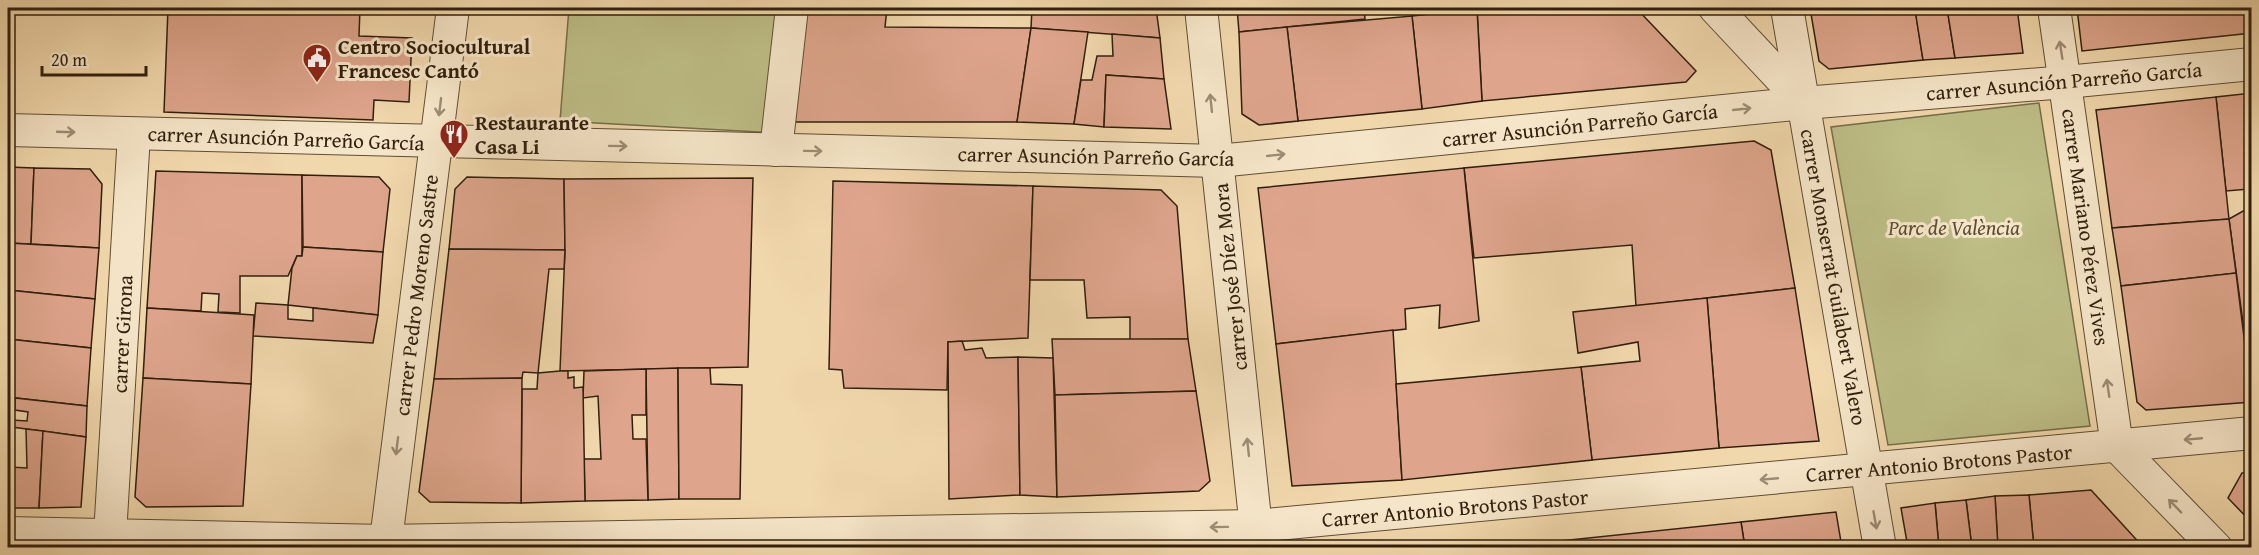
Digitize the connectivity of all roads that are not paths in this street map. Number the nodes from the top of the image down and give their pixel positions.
1 (453, 8) edge
2 (792, 8) edge
3 (1201, 8) edge
4 (1715, 8) edge
5 (1787, 8) edge
6 (2054, 8) edge
7 (2252, 64) edge
8 (2066, 82) junction
9 (1804, 103) junction
10 (8, 130) edge
11 (134, 134) junction
12 (436, 142) junction
13 (776, 150) junction
14 (1218, 161) junction
15 (2252, 433) edge
16 (2116, 446) junction
17 (1866, 470) junction
18 (8, 533) edge
19 (110, 535) junction
20 (1257, 537) edge
21 (819, 541) edge
22 (385, 544) edge
23 (1880, 548) edge
24 (2216, 548) edge

1 -> 12 street, carrer Pedro Moreno Sastre
2 - 13 street
14 -> 3 street, carrer José Díez Mora
4 - 9 street
5 - 9 street, carrer Monserrat Guilabert Valero
8 -> 6 street, carrer Mariano Pérez Vives
7 - 8 street, carrer Asunción Parreño García
8 - 9 street, carrer Asunción Parreño García
16 -> 8 street, carrer Mariano Pérez Vives
14 -> 9 street, carrer Asunción Parreño García
9 - 17 street, carrer Monserrat Guilabert Valero
10 -> 11 street, carrer Asunción Parreño García
11 - 12 street, carrer Asunción Parreño García
11 - 19 street, carrer Girona
12 -> 13 street, carrer Asunción Parreño García
12 -> 22 street, carrer Pedro Moreno Sastre
13 -> 14 street, carrer Asunción Parreño García
20 -> 14 street, carrer José Díez Mora
15 -> 16 street, Carrer Antonio Brotons Pastor
16 - 17 street, Carrer Antonio Brotons Pastor
24 -> 16 street
17 -> 20 street, Carrer Antonio Brotons Pastor
17 -> 23 street, carrer Monserrat Guilabert Valero
18 - 19 street, Carrer Antonio Brotons Pastor
19 - 22 street, Carrer Antonio Brotons Pastor
20 -> 21 street, Carrer Antonio Brotons Pastor
21 - 22 street, Carrer Antonio Brotons Pastor

